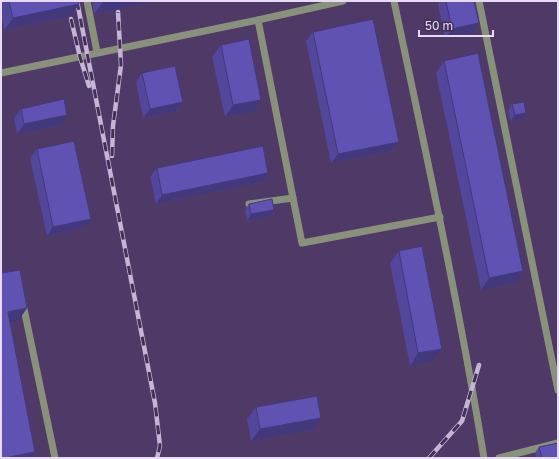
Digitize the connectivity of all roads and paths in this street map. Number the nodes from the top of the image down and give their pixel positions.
1 (87, 1) edge
2 (343, 1) edge
3 (394, 1) edge
4 (479, 1) edge
5 (258, 20) junction
6 (97, 52) junction
7 (1, 73) edge
8 (293, 198) junction
9 (248, 204) edge
10 (440, 216) junction
11 (21, 294) edge
12 (558, 390) edge
13 (558, 443) edge
14 (56, 458) edge
15 (484, 458) edge
16 (499, 458) edge

1 - 6 lane
2 - 5 lane
3 - 10 lane
4 - 12 lane
5 - 6 lane
5 - 8 lane
6 - 7 lane
8 - 9 lane
8 - 10 lane
10 - 15 lane
11 - 14 lane
13 - 16 lane

